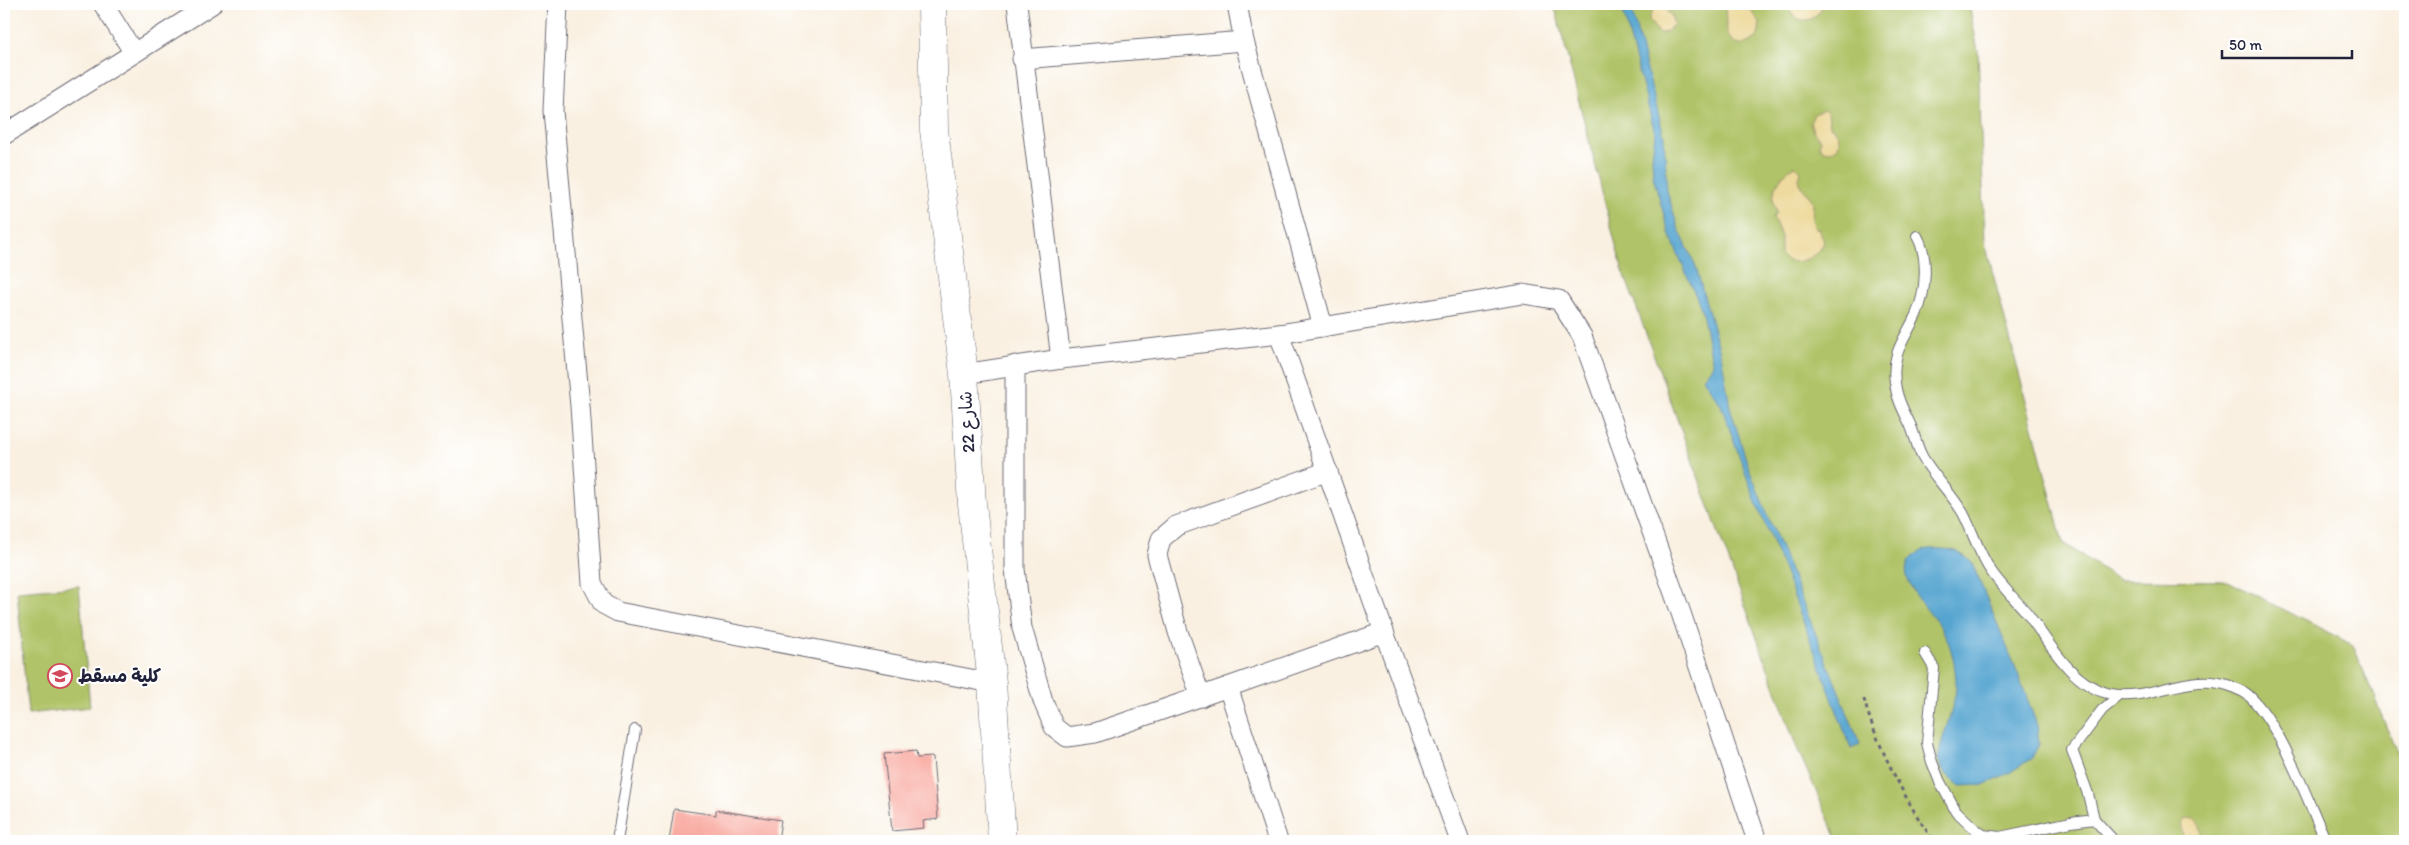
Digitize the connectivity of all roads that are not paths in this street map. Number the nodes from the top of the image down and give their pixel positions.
1 (103, 4) edge
2 (212, 4) edge
3 (558, 4) edge
4 (932, 4) edge
5 (1017, 4) edge
6 (1237, 4) edge
7 (1244, 41) junction
8 (134, 53) junction
9 (1022, 59) junction
10 (4, 135) edge
11 (1917, 236) dead end
12 (1323, 327) junction
13 (1279, 334) junction
14 (1061, 359) junction
15 (1015, 365) junction
16 (964, 374) junction
17 (1328, 471) junction
18 (1384, 632) junction
19 (1925, 653) dead end
20 (992, 683) junction
21 (1228, 687) junction
22 (2120, 695) junction
23 (1201, 697) junction
24 (635, 730) dead end
25 (2094, 819) junction
26 (617, 841) edge
27 (1002, 841) edge
28 (1278, 841) edge
29 (1460, 841) edge
30 (1758, 841) edge
31 (2114, 841) edge
32 (2326, 841) edge

1 - 8 street
2 - 8 street
3 - 20 street
4 - 16 street, شارع 22
5 - 9 street
6 - 7 street
7 - 9 street
7 - 12 street
8 - 10 street
9 - 14 street
11 - 22 lane
12 - 13 street
12 - 30 street
13 - 14 street
13 - 17 street
14 - 15 street
15 - 16 street
15 - 23 street
16 - 20 street, شارع 22
17 - 18 street
17 - 23 street
18 - 21 street
18 - 29 street
19 - 25 lane
20 - 27 street, شارع 22
21 - 23 street
21 - 28 street
22 - 25 lane
22 - 32 lane
24 - 26 lane
25 - 31 lane

